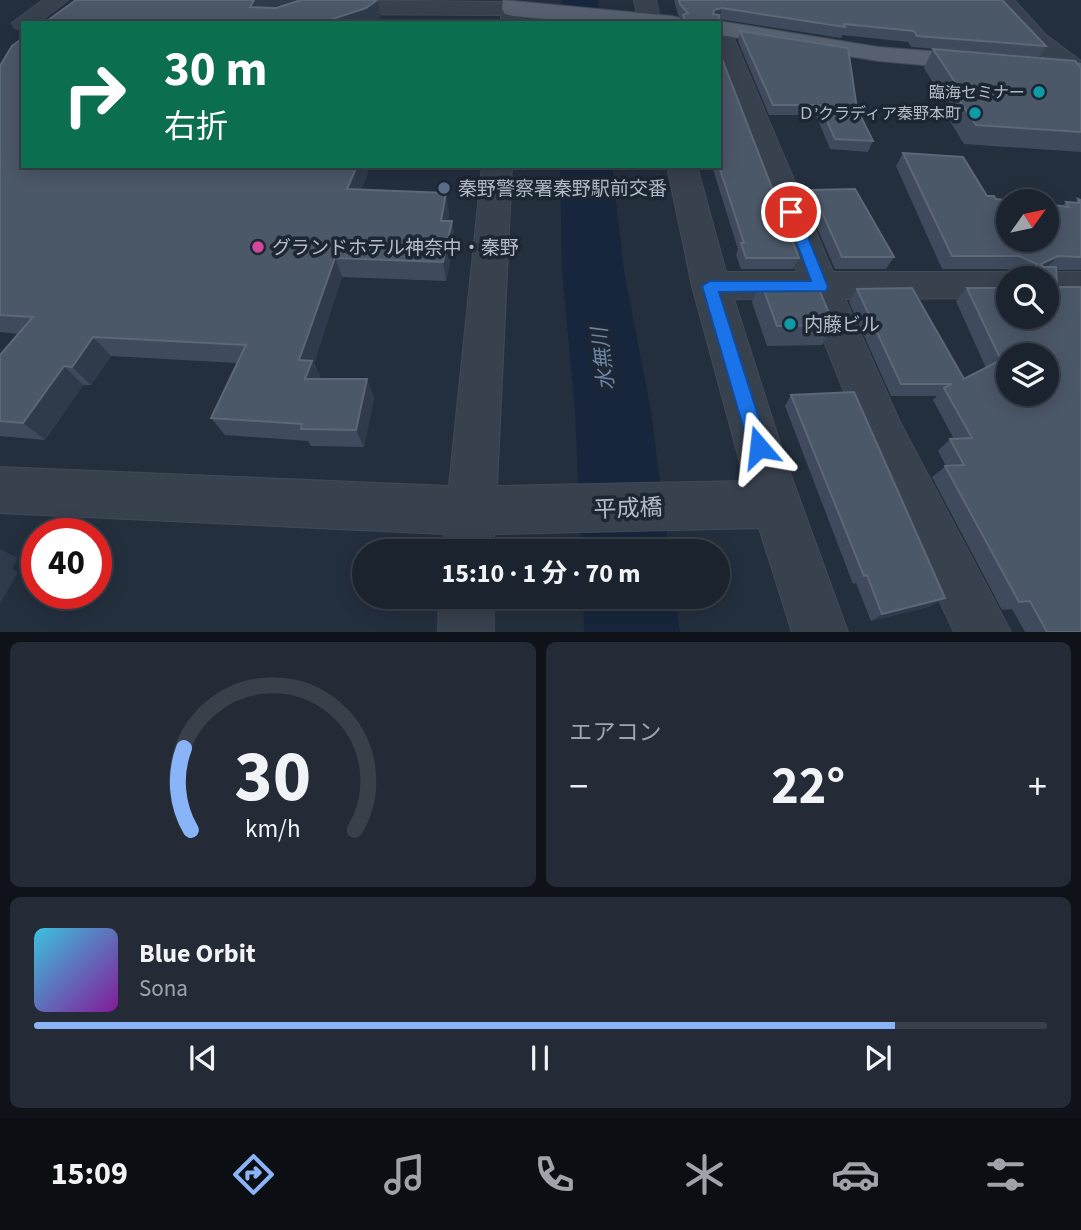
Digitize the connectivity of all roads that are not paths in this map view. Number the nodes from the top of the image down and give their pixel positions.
1 (57, 0) edge
2 (1002, 0) edge
3 (518, 11) edge
4 (331, 15) edge
5 (651, 17) edge
6 (24, 21) edge
7 (271, 21) edge
8 (304, 21) edge
9 (721, 23) edge
10 (721, 30) edge
11 (1080, 71) edge
12 (497, 168) edge
13 (682, 168) edge
14 (996, 285) edge
15 (710, 286) junction
16 (821, 287) junction
17 (0, 490) edge
18 (755, 505) junction
19 (469, 531) edge
20 (466, 609) edge
21 (466, 632) edge
22 (820, 632) edge
23 (983, 632) edge

1 - 6 street
2 - 11 street
3 - 4 street
3 - 5 main road
4 - 7 street
4 - 8 street
9 - 11 main road
10 - 16 street
12 - 19 street
13 - 15 street
14 - 16 street
15 - 16 street
15 - 18 street
16 - 23 street
17 - 19 street, 平成橋
18 - 19 street, 平成橋
18 - 22 street
20 - 21 street

